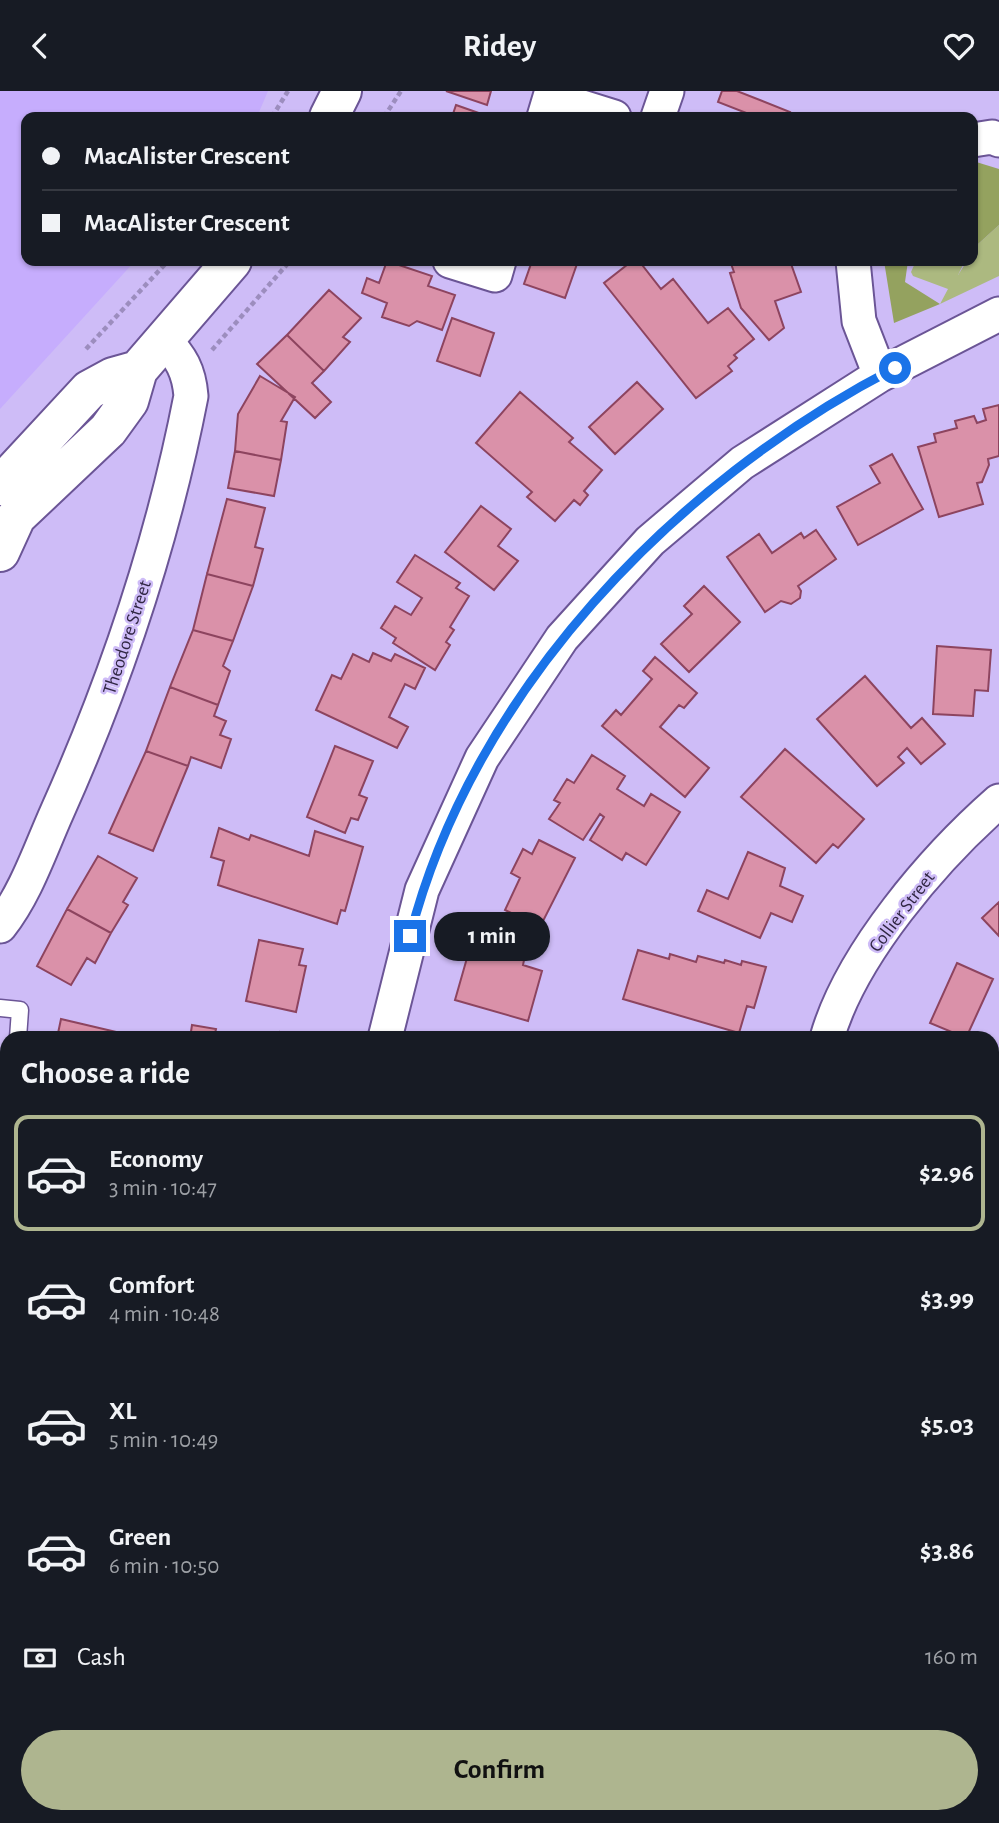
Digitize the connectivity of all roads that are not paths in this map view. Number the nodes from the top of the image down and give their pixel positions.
1 (342, 91) edge
2 (667, 91) edge
3 (332, 112) edge
4 (546, 112) edge
5 (598, 112) edge
6 (661, 112) edge
7 (978, 139) edge
8 (999, 140) edge
9 (228, 266) edge
10 (466, 266) edge
11 (498, 266) edge
12 (854, 266) edge
13 (999, 314) edge
14 (164, 339) junction
15 (138, 369) junction
16 (880, 375) junction
17 (0, 486) edge
18 (0, 552) edge
19 (999, 801) edge
20 (0, 926) edge
21 (0, 1008) edge
22 (18, 1031) edge
23 (387, 1031) edge
24 (830, 1031) edge

1 - 3 main road
2 - 6 street
4 - 5 street
7 - 8 street
9 - 14 main road
10 - 11 street
12 - 16 street
13 - 16 street
14 - 15 main road
14 - 20 street, Theodore Street
15 - 17 main road
15 - 18 main road
16 - 23 street
19 - 24 street, Collier Street
21 - 22 lane

